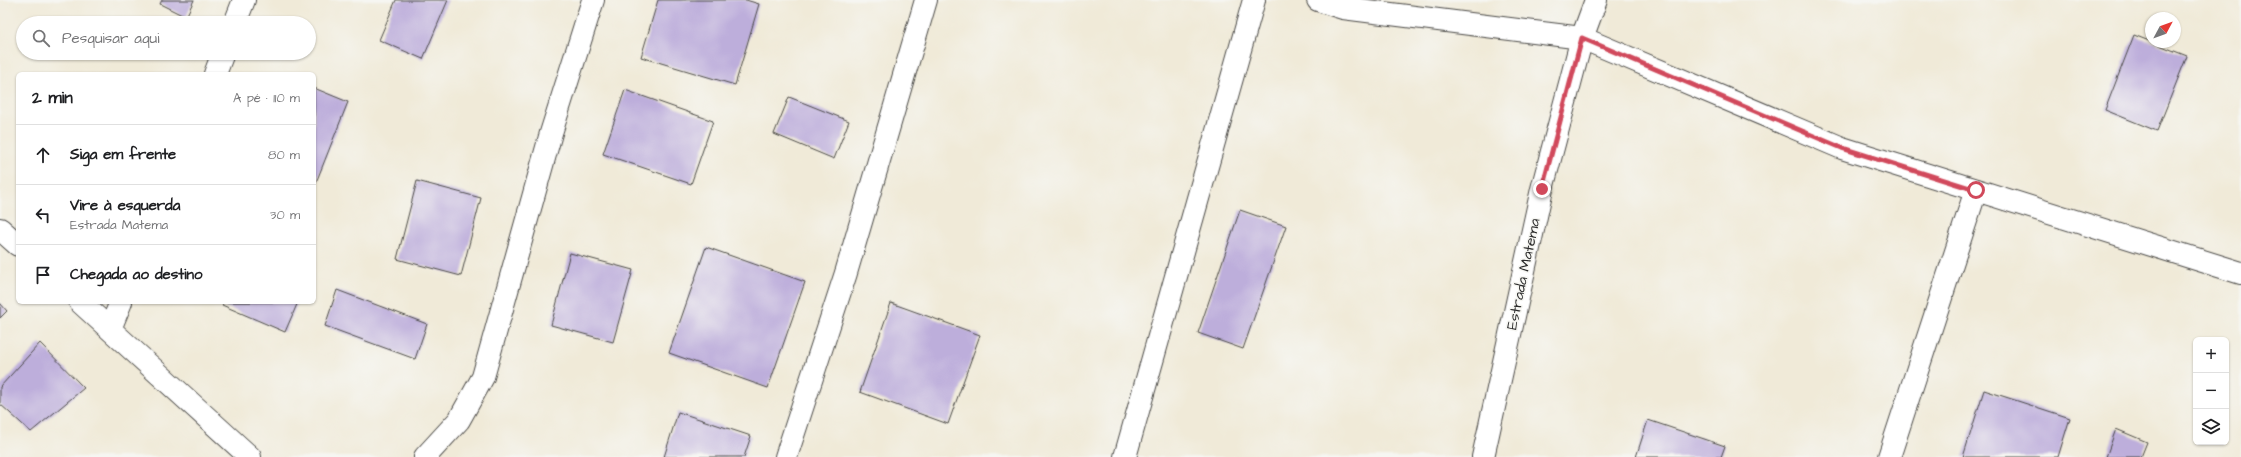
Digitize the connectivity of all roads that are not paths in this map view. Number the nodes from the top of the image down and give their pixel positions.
1 (244, 0) edge
2 (592, 0) edge
3 (926, 0) edge
4 (1254, 0) edge
5 (1318, 0) edge
6 (1596, 0) edge
7 (1345, 4) edge
8 (238, 16) edge
9 (1582, 38) junction
10 (220, 60) edge
11 (216, 72) edge
12 (1976, 190) junction
13 (0, 229) edge
14 (16, 243) edge
15 (2241, 273) edge
16 (82, 304) edge
17 (120, 304) edge
18 (110, 329) junction
19 (250, 457) edge
20 (425, 457) edge
21 (786, 457) edge
22 (1125, 457) edge
23 (1483, 457) edge
24 (1889, 457) edge

1 - 8 street
2 - 20 street
3 - 21 street
4 - 22 street
5 - 7 street
6 - 9 street, Estrada Matema
7 - 9 street
9 - 12 street
9 - 23 street, Estrada Matema
10 - 11 street
12 - 15 street
12 - 24 street
13 - 14 street
16 - 18 street
17 - 18 street
18 - 19 street

